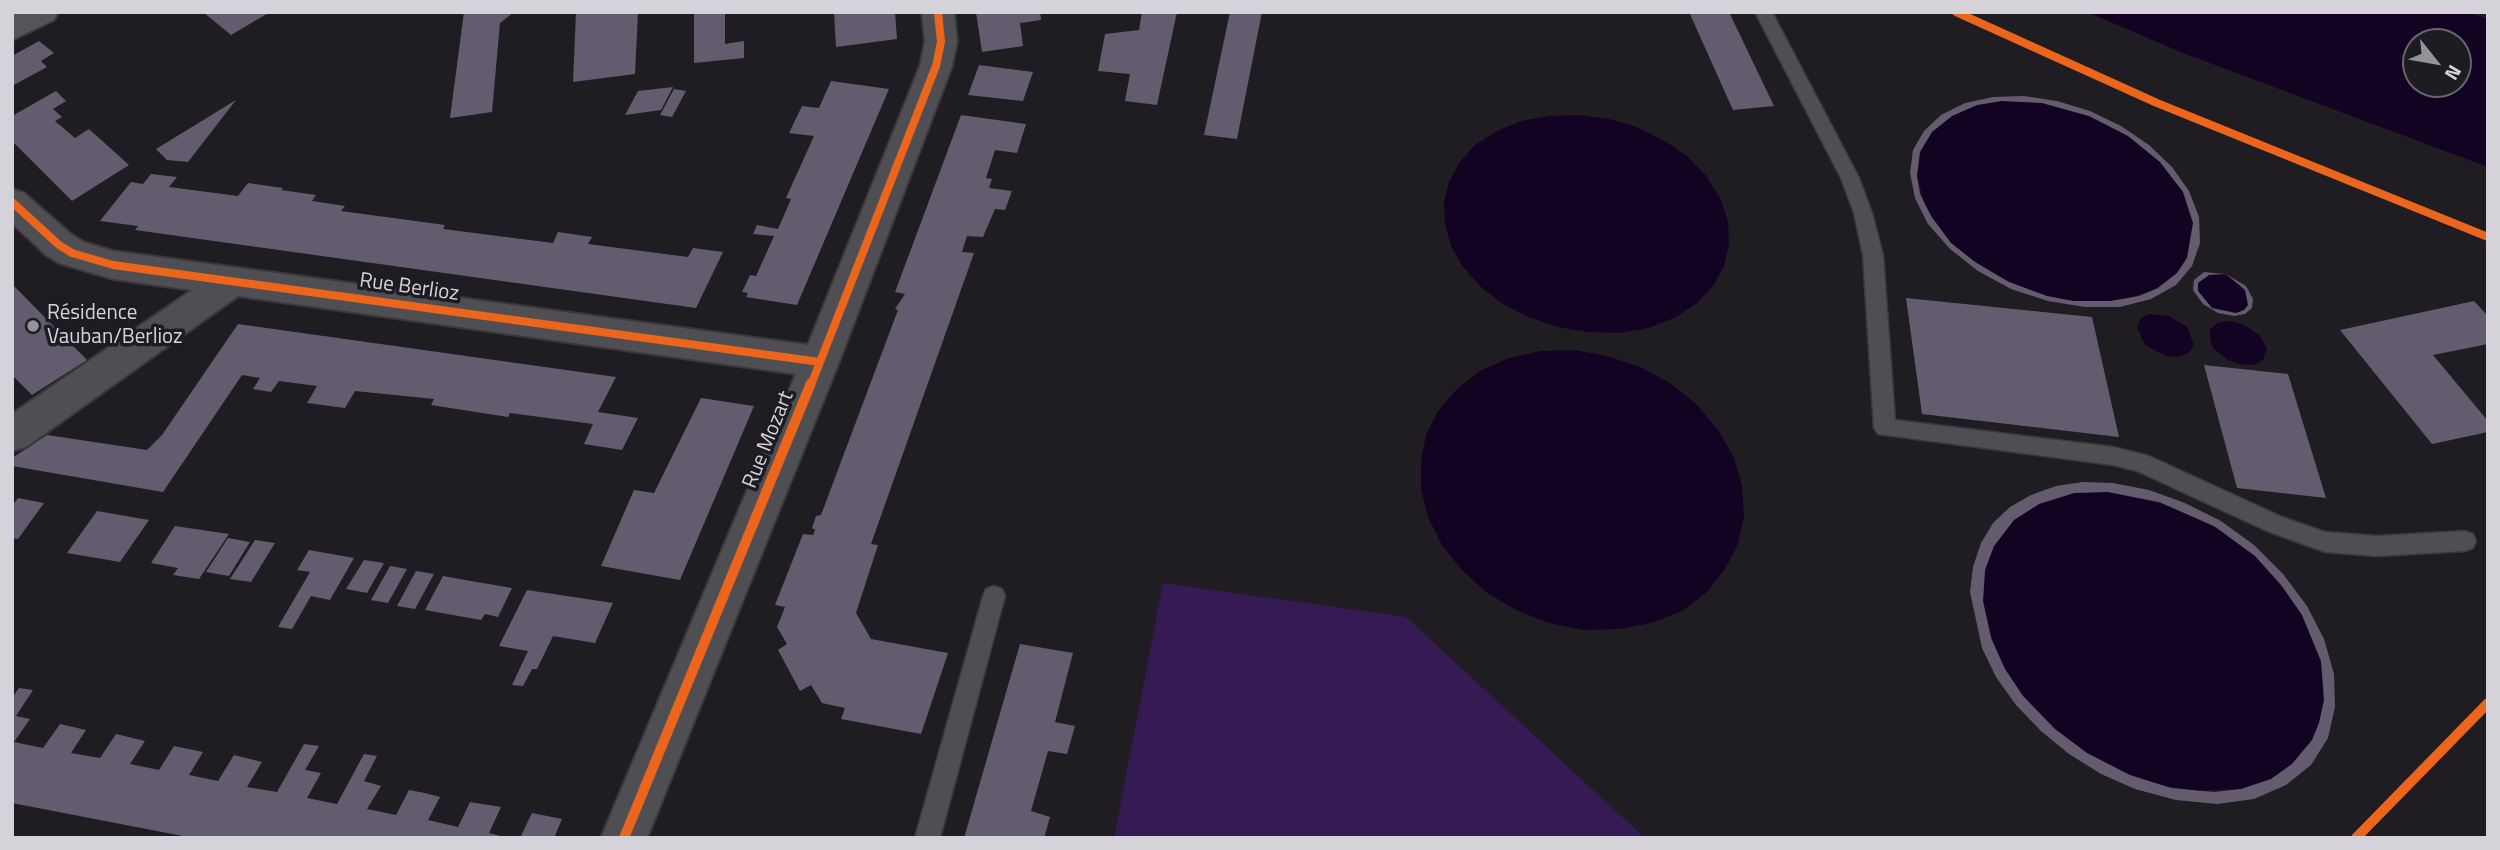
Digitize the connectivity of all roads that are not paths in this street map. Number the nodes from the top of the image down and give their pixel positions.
1 (43, 12) edge
2 (938, 12) edge
3 (1763, 12) edge
4 (12, 29) edge
5 (12, 202) edge
6 (231, 282) junction
7 (820, 362) junction
8 (12, 435) edge
9 (2465, 541) dead end
10 (994, 596) dead end
11 (624, 838) edge
12 (927, 838) edge

1 - 4 street
2 - 7 street, Rue Mozart
3 - 9 lane
5 - 6 street, Rue Berlioz
6 - 7 street, Rue Berlioz
6 - 8 street
7 - 11 street, Rue Mozart
10 - 12 lane

